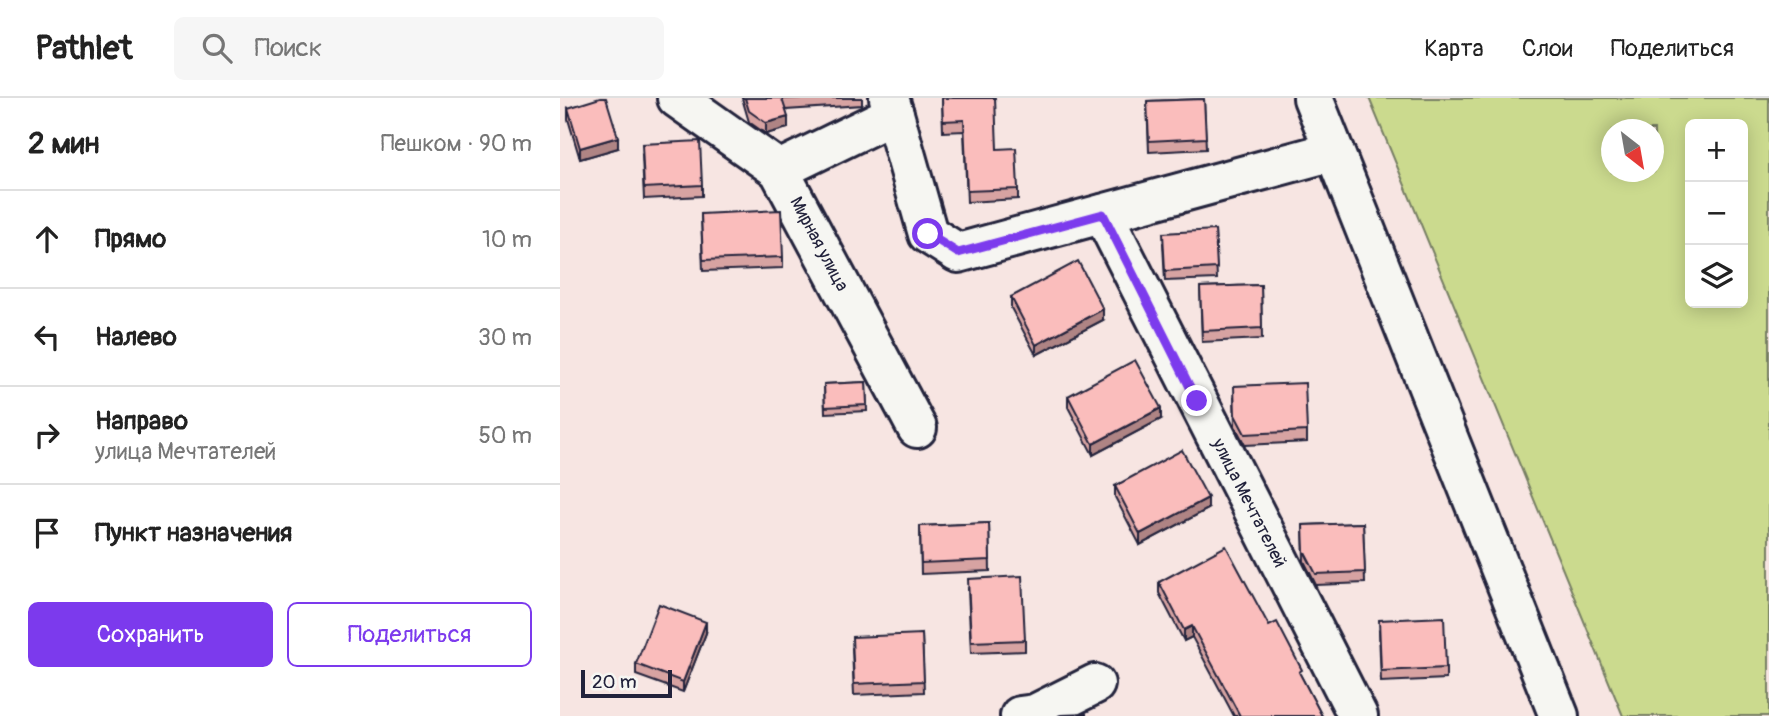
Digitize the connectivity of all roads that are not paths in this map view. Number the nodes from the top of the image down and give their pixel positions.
1 (677, 98) edge
2 (1313, 98) edge
3 (892, 106) edge
4 (1334, 151) junction
5 (779, 170) junction
6 (1103, 214) junction
7 (917, 428) dead end
8 (1095, 684) dead end
9 (1020, 716) edge
10 (1358, 716) edge
11 (1559, 716) edge

1 - 5 street, Мирная улица
2 - 4 street
3 - 5 street
3 - 6 street
4 - 6 street
4 - 11 street
5 - 7 street, Мирная улица
6 - 10 street, улица Мечтателей
8 - 9 street

